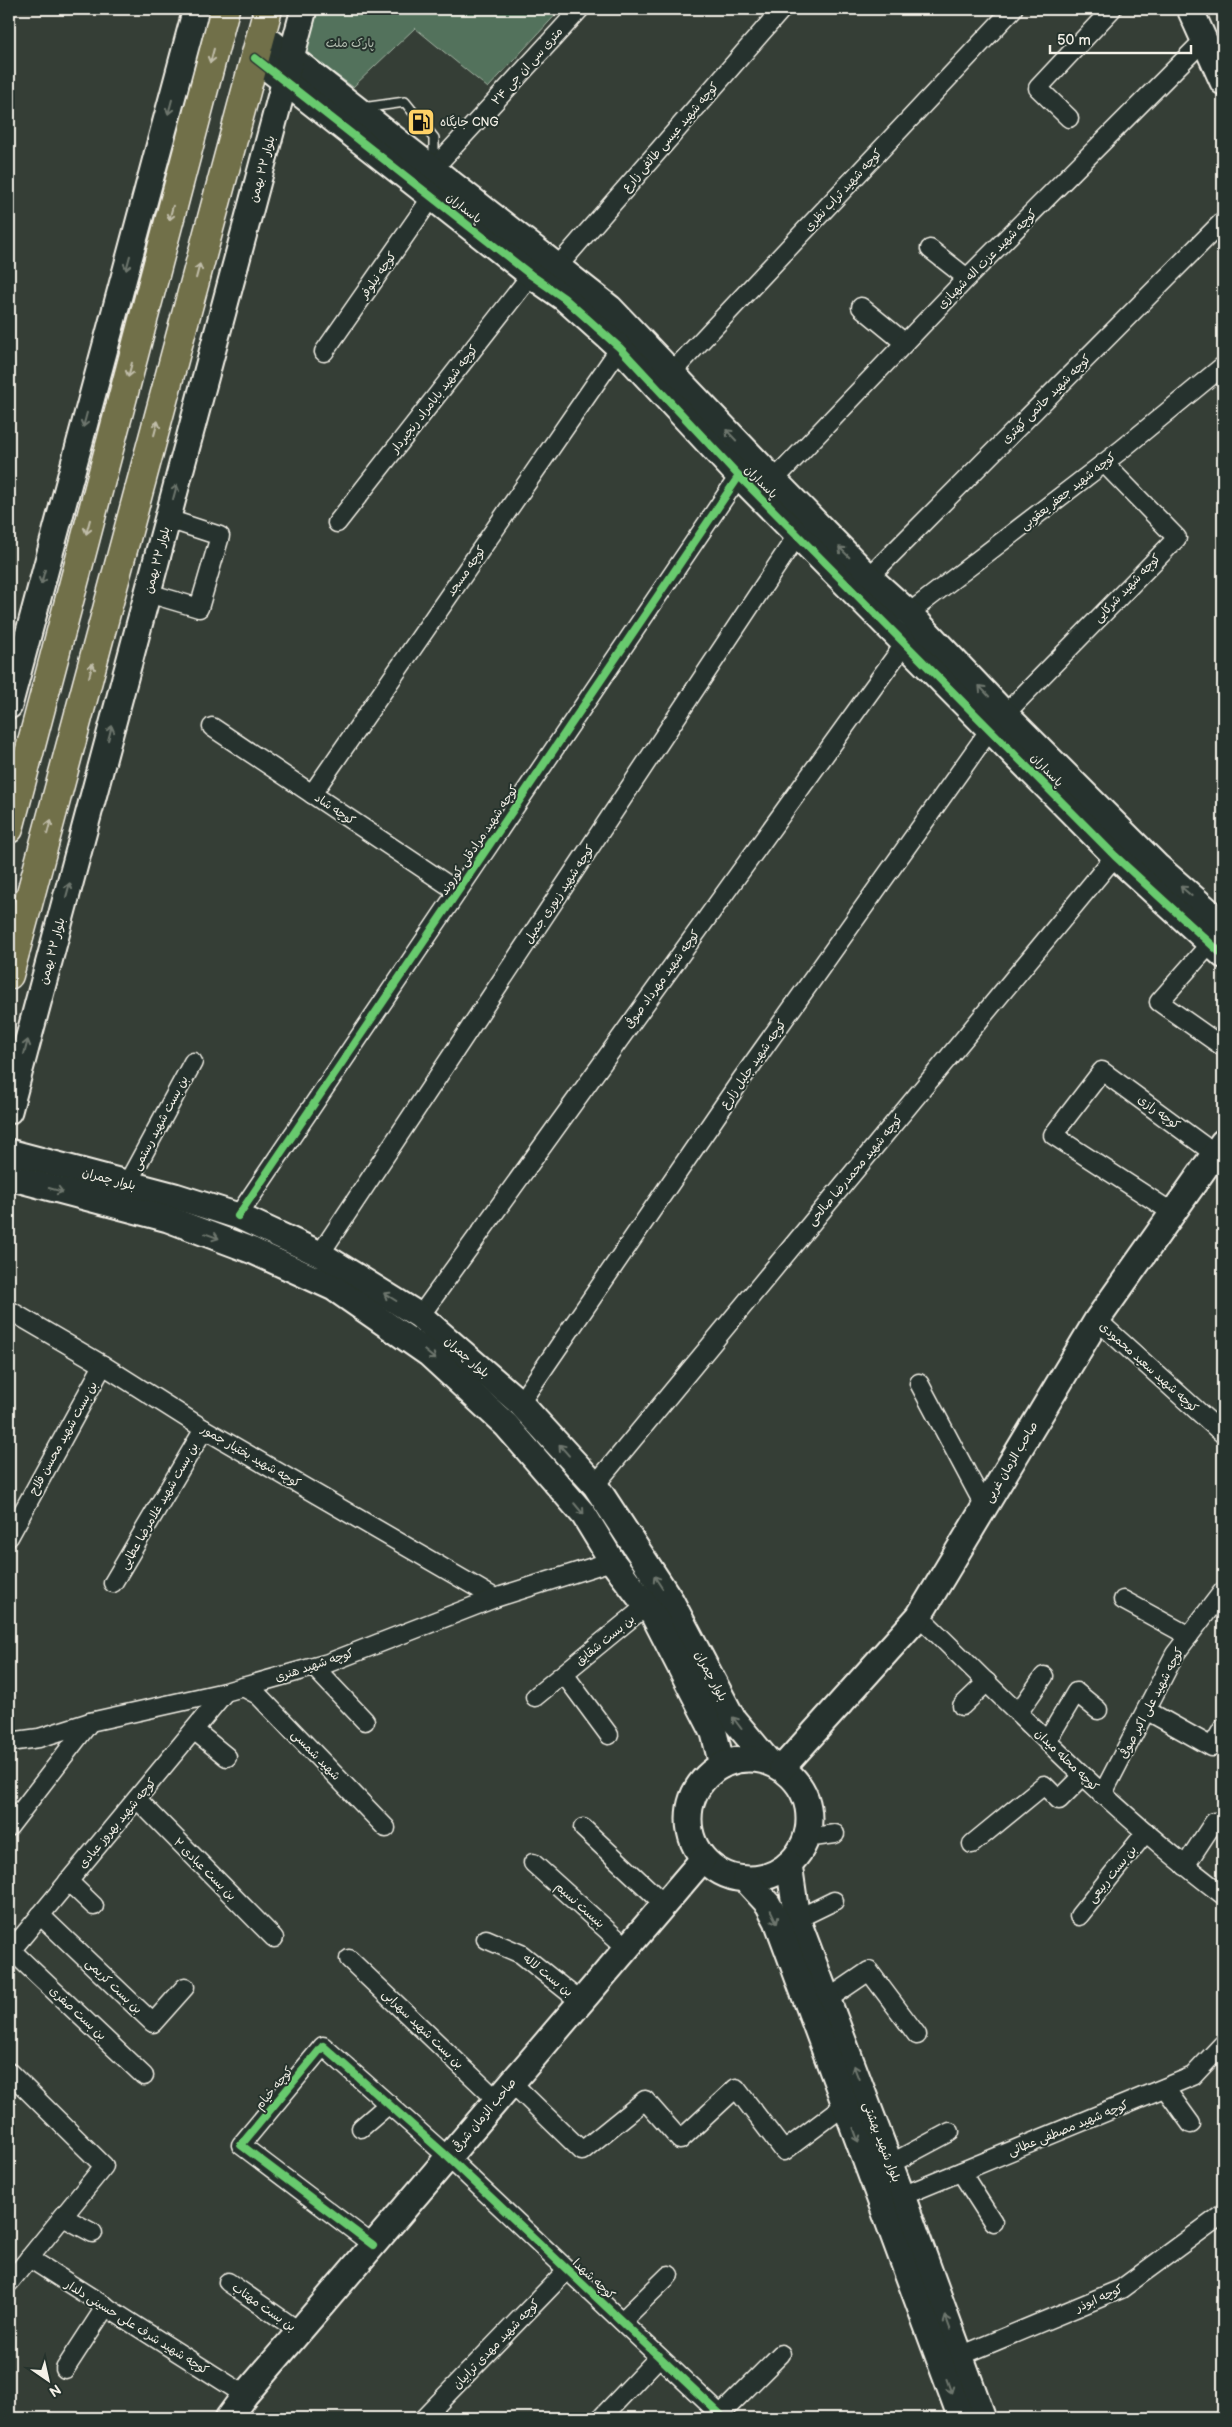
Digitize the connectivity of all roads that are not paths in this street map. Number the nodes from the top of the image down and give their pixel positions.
1 (196, 9) edge
2 (225, 9) edge
3 (304, 9) edge
4 (580, 9) edge
5 (782, 9) edge
6 (1013, 9) edge
7 (1112, 9) edge
8 (1190, 9) edge
9 (262, 34) edge
10 (292, 58) junction
11 (1217, 62) edge
12 (285, 82) junction
13 (357, 109) junction
14 (1069, 118) dead end
15 (434, 168) junction
16 (432, 197) junction
17 (1223, 221) edge
18 (930, 249) dead end
19 (558, 266) junction
20 (531, 275) junction
21 (967, 278) junction
22 (861, 307) dead end
23 (905, 343) junction
24 (620, 348) junction
25 (324, 352) dead end
26 (1223, 366) edge
27 (672, 372) junction
28 (1104, 463) junction
29 (739, 476) junction
30 (774, 480) junction
31 (168, 519) junction
32 (337, 523) dead end
33 (798, 534) junction
34 (869, 577) junction
35 (148, 593) junction
36 (909, 613) junction
37 (906, 642) junction
38 (9, 706) edge
39 (998, 721) junction
40 (212, 727) dead end
41 (312, 794) junction
42 (9, 829) edge
43 (1115, 856) junction
44 (457, 891) junction
45 (1219, 941) edge
46 (9, 975) edge
47 (1223, 1047) edge
48 (193, 1062) dead end
49 (9, 1111) edge
50 (1219, 1148) edge
51 (9, 1152) edge
52 (9, 1177) edge
53 (127, 1184) junction
54 (1173, 1213) junction
55 (238, 1216) junction
56 (320, 1254) junction
57 (9, 1310) edge
58 (420, 1316) junction
59 (1097, 1320) junction
60 (103, 1365) junction
61 (919, 1383) dead end
62 (520, 1403) junction
63 (204, 1429) junction
64 (1223, 1434) edge
65 (595, 1485) junction
66 (985, 1506) junction
67 (9, 1537) edge
68 (612, 1561) junction
69 (113, 1583) dead end
70 (1223, 1590) edge
71 (495, 1598) junction
72 (1123, 1600) dead end
73 (646, 1606) junction
74 (919, 1616) junction
75 (1189, 1636) junction
76 (314, 1667) junction
77 (564, 1674) junction
78 (1044, 1676) dead end
79 (987, 1682) junction
80 (243, 1687) junction
81 (225, 1692) junction
82 (535, 1697) dead end
83 (962, 1706) dead end
84 (1098, 1710) dead end
85 (1146, 1710) junction
86 (1018, 1713) junction
87 (364, 1721) dead end
88 (90, 1722) junction
89 (1223, 1728) edge
90 (194, 1730) junction
91 (609, 1735) dead end
92 (1047, 1741) junction
93 (9, 1742) edge
94 (226, 1757) dead end
95 (722, 1765) junction
96 (775, 1765) junction
97 (1083, 1776) junction
98 (1102, 1795) junction
99 (136, 1799) junction
100 (1214, 1822) dead end
101 (9, 1827) edge
102 (386, 1828) dead end
103 (583, 1828) dead end
104 (1146, 1832) junction
105 (836, 1834) dead end
106 (806, 1838) junction
107 (972, 1844) dead end
108 (703, 1859) junction
109 (533, 1863) dead end
110 (788, 1864) junction
111 (1185, 1866) junction
112 (745, 1879) junction
113 (68, 1881) junction
114 (1223, 1895) edge
115 (834, 1901) dead end
116 (664, 1904) junction
117 (94, 1906) dead end
118 (40, 1915) junction
119 (1079, 1916) dead end
120 (798, 1919) junction
121 (274, 1938) dead end
122 (486, 1939) dead end
123 (627, 1948) junction
124 (10, 1952) edge
125 (349, 1958) dead end
126 (185, 1987) dead end
127 (828, 1999) junction
128 (581, 2002) junction
129 (917, 2035) dead end
130 (1223, 2044) edge
131 (9, 2072) edge
132 (144, 2076) dead end
133 (1165, 2088) junction
134 (504, 2091) junction
135 (389, 2104) junction
136 (845, 2104) junction
137 (1191, 2124) dead end
138 (361, 2128) dead end
139 (950, 2132) dead end
140 (448, 2157) junction
141 (890, 2164) junction
142 (961, 2172) junction
143 (902, 2196) junction
144 (1223, 2214) edge
145 (63, 2217) junction
146 (993, 2222) dead end
147 (93, 2233) dead end
148 (373, 2245) junction
149 (28, 2258) junction
150 (567, 2270) junction
151 (669, 2275) dead end
152 (9, 2282) edge
153 (228, 2282) dead end
154 (106, 2306) junction
155 (622, 2321) junction
156 (300, 2332) junction
157 (781, 2354) dead end
158 (960, 2356) junction
159 (659, 2357) junction
160 (65, 2369) dead end
161 (245, 2396) junction
162 (722, 2417) edge
163 (228, 2418) edge
164 (424, 2418) edge
165 (600, 2418) edge
166 (961, 2418) edge
167 (983, 2418) edge

1 -> 38 main road
2 -> 42 main road
3 - 10 main road, بلوار ۲۲ بهمن
4 - 15 street, ۲۴ متری سی ان جی
5 - 19 street, کوچه شهید عیسی طائفی زارع
6 - 27 street, کوچه شهید تراب نظری
7 - 14 street
8 - 11 main road
9 - 10 main road, پاسداران
9 - 12 main road, پاسداران
46 -> 9 main road
10 - 12 main road, بلوار ۲۲ بهمن
10 - 13 main road, پاسداران
11 - 21 street, کوچه شهید عزت اله شهبازی
12 - 16 main road, پاسداران
31 -> 12 main road, بلوار ۲۲ بهمن
13 - 15 main road, پاسداران
13 - 15 lane
15 - 19 main road, پاسداران
16 - 20 main road, پاسداران
16 - 25 street, کوچه نیلوفر
17 - 34 street, کوچه شهید حاتمی کهتری
18 - 21 street
19 - 27 main road, پاسداران
20 - 24 main road, پاسداران
20 - 32 street, کوچه شهید بابامراد رنجبردار
21 - 23 street, کوچه شهید عزت اله شهبازی
22 - 23 street
23 - 30 street, کوچه شهید عزت اله شهبازی
24 - 29 main road, پاسداران
24 - 41 street, کوچه مسجد
26 - 28 street, کوچه شهید جعفر یعقوبی
30 -> 27 main road, پاسداران
28 - 36 street, کوچه شهید جعفر یعقوبی
28 - 39 street, کوچه شهید شرکایی
29 - 33 main road, پاسداران
29 - 44 street, کوچه شهید مرادقلی کوروند
34 -> 30 main road, پاسداران
31 - 35 main road, بلوار ۲۲ بهمن
31 - 35 street
33 - 37 main road, پاسداران
33 - 56 street, کوچه شهید زیوری جمیل
34 - 36 main road, پاسداران
49 -> 35 main road, بلوار ۲۲ بهمن
39 -> 36 main road, پاسداران
37 - 39 main road, پاسداران
37 - 58 street, کوچه شهید مهرداد صوفی
39 - 43 main road, پاسداران
45 -> 39 main road, پاسداران
39 - 62 street, کوچه شهید جلیل زارع
40 - 41 street, کوچه شاد
41 - 44 street, کوچه شاد
43 - 45 main road, پاسداران
43 - 65 street, کوچه شهید محمدرضا صالحی
44 - 55 street, کوچه شهید مرادقلی کوروند
45 - 47 street
48 - 53 street, بن بست شهید رستمی
50 - 54 main road, صاحب الزمان غربی
50 - 54 street, کوچه رازی
51 - 53 main road, بلوار چمران
52 -> 68 main road, بلوار چمران
53 - 55 main road, بلوار چمران
54 - 59 main road, صاحب الزمان غربی
55 - 56 main road, بلوار چمران
58 -> 56 main road, بلوار چمران
57 - 60 street, کوچه شهید بختیار جمور
58 - 62 main road, بلوار چمران
59 - 64 street, کوچه شهید سعید محمودی
59 - 66 main road, صاحب الزمان غربی
60 - 63 street, کوچه شهید بختیار جمور
60 - 67 street, بن بست شهید محسن فلاح
61 - 66 street
65 -> 62 main road, بلوار چمران
63 - 69 street, بن بست شهید غلامرضا عطایی
63 - 71 street, کوچه شهید بختیار جمور
96 -> 65 main road, بلوار چمران
66 - 74 main road, صاحب الزمان غربی
68 - 71 street, کوچه شهید هنری
68 - 73 main road, بلوار چمران
70 - 75 street, کوچه شهید علی اکبر صوفی
71 - 76 street, کوچه شهید هنری
72 - 75 street
73 - 77 street, بن بست شقایق
73 - 95 main road, بلوار چمران
74 - 79 street, کوچه محله میدان
74 - 96 main road, صاحب الزمان غربی
75 - 85 street, کوچه شهید علی اکبر صوفی
76 - 80 street, کوچه شهید هنری
76 - 87 street
77 - 82 street, بن بست شقایق
77 - 91 street, بن بست شقایق
78 - 86 street
79 - 83 street
79 - 86 street, کوچه محله میدان
80 - 81 street, کوچه شهید هنری
80 - 102 street, شهید شمسی
81 - 88 street, کوچه شهید هنری
81 - 90 street, کوچه شهید بهروز عبادی
84 - 92 street
85 - 89 street
85 - 98 street, کوچه شهید علی اکبر صوفی
86 - 92 street, کوچه محله میدان
88 - 93 street, کوچه شهید هنری
88 - 101 street
90 - 94 street
90 - 99 street, کوچه شهید بهروز عبادی
92 - 97 street, کوچه محله میدان
95 - 96 main road
95 - 108 main road
96 - 106 main road
97 - 98 street, کوچه محله میدان
97 - 107 street
98 - 104 street, کوچه محله میدان
99 - 113 street, کوچه شهید بهروز عبادی
99 - 121 street, بن بست عبادی ۲
100 - 111 street
103 - 116 street
104 - 111 street, کوچه محله میدان
104 - 119 street, بن بست ربیعی
105 - 106 street
106 - 110 main road
108 - 112 main road
108 - 116 main road, صاحب الزمان شرقی
109 - 123 street, بنبست نسیم
110 - 112 main road
110 - 120 main road, بلوار شهید بهشتی
111 - 114 street, کوچه محله میدان
112 -> 136 main road, بلوار شهید بهشتی
113 - 117 street
113 - 118 street, کوچه شهید بهروز عبادی
115 - 120 street
116 - 123 main road, صاحب الزمان شرقی
118 - 124 street, کوچه شهید بهروز عبادی
118 - 126 street, بن بست کریمی
120 - 127 main road, بلوار شهید بهشتی
122 - 128 street, بن بست لاله
123 - 128 main road, صاحب الزمان شرقی
124 - 132 street, بن بست صفری
125 - 134 street, بن بست شهید سهرابی
127 - 129 street
141 -> 127 main road, بلوار شهید بهشتی
128 - 134 main road, صاحب الزمان شرقی
130 - 133 street, کوچه شهید مصطفی عطائی
131 - 145 street
133 - 137 street
133 - 142 street, کوچه شهید مصطفی عطائی
134 - 136 street, بن بست شهید سهرابی
134 - 140 main road, صاحب الزمان شرقی
135 - 138 street
135 - 140 street, کوچه خیام
135 - 148 street, کوچه خیام
136 -> 166 main road, بلوار شهید بهشتی
139 - 141 street
140 - 148 main road, صاحب الزمان شرقی
140 - 150 street, کوچه شهدا
141 - 143 main road, بلوار شهید بهشتی
142 - 143 street, کوچه شهید مصطفی عطائی
142 - 146 street
158 -> 143 main road, بلوار شهید بهشتی
144 - 158 street, کوچه ابوذر
145 - 147 street
145 - 149 street
148 - 156 main road, صاحب الزمان شرقی
149 - 152 street
149 - 154 street, کوچه شهید شرف علی حسینی دلدار
150 - 155 street, کوچه شهدا
150 - 164 street, کوچه شهید مهدی ترابیان
151 - 155 street
153 - 156 street, بن بست مهتاب
154 - 160 street
154 - 161 street, کوچه شهید شرف علی حسینی دلدار
155 - 159 street, کوچه شهدا
156 - 161 main road, صاحب الزمان شرقی
157 - 162 street
158 - 167 main road, بلوار شهید بهشتی
159 - 162 street, کوچه شهدا
159 - 165 street
161 - 163 main road, صاحب الزمان شرقی

